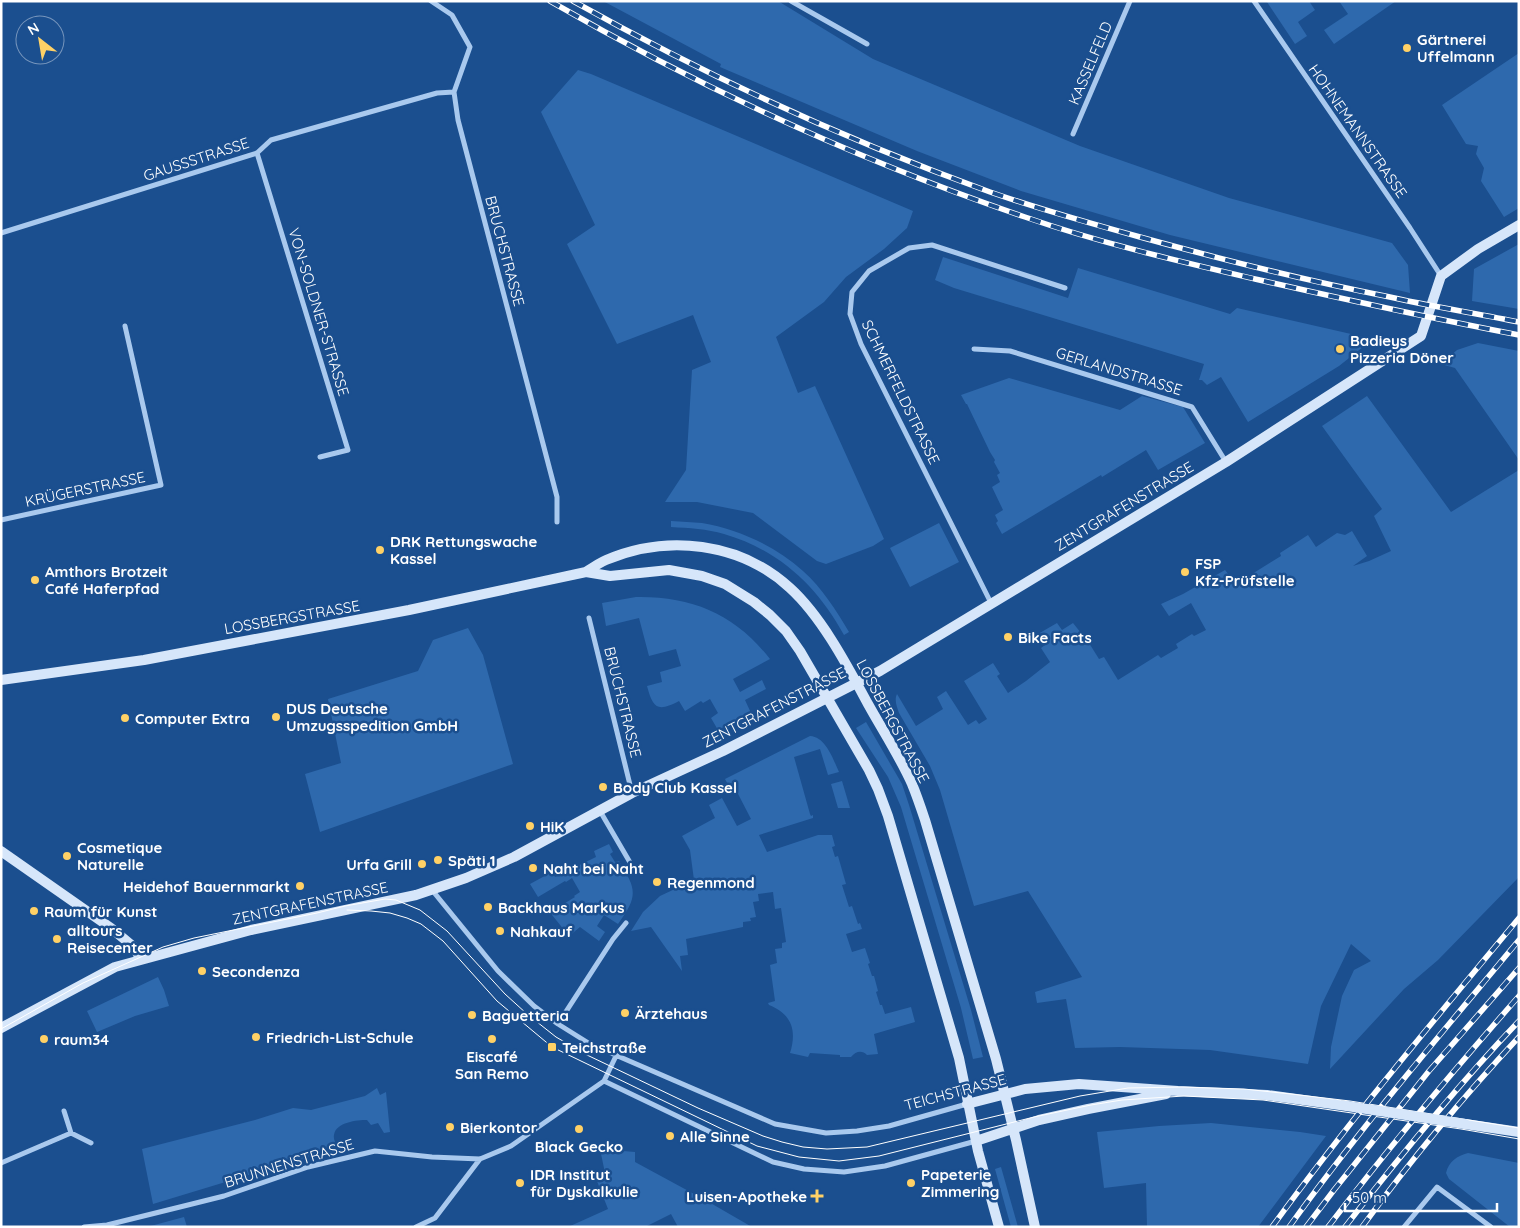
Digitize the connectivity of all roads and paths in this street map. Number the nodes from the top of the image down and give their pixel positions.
1 (431, 1) edge
2 (791, 1) edge
3 (1130, 1) edge
4 (1254, 1) edge
5 (867, 44) dead end
6 (454, 92) junction
7 (1073, 134) dead end
8 (257, 153) junction
9 (1519, 225) edge
10 (1, 233) edge
11 (1441, 276) junction
12 (1065, 288) dead end
13 (125, 326) dead end
14 (974, 349) dead end
15 (320, 457) dead end
16 (1226, 462) junction
17 (1, 520) edge
18 (557, 522) dead end
19 (586, 572) junction
20 (991, 604) junction
21 (589, 618) dead end
22 (1, 680) edge
23 (856, 683) junction
24 (827, 698) junction
25 (632, 793) junction
26 (600, 811) junction
27 (1, 851) edge
28 (634, 871) dead end
29 (432, 890) junction
30 (626, 923) dead end
31 (140, 959) junction
32 (558, 1024) junction
33 (1, 1028) edge
34 (616, 1056) junction
35 (604, 1081) junction
36 (1178, 1091) junction
37 (1005, 1094) junction
38 (968, 1104) junction
39 (64, 1111) dead end
40 (1013, 1128) junction
41 (1519, 1132) edge
42 (71, 1133) junction
43 (976, 1140) junction
44 (91, 1143) dead end
45 (480, 1160) junction
46 (1, 1164) edge
47 (107, 1226) edge
48 (84, 1227) edge
49 (416, 1227) edge
50 (999, 1227) edge
51 (1035, 1227) edge
52 (1404, 1227) edge
53 (1491, 1227) edge

1 - 6 street, BRUCHSTRASSE
2 - 5 street
3 - 7 street, KASSELFELD
4 - 11 street, HOHNEMANNSTRASSE
6 - 8 street, GAUSSSTRASSE
6 - 18 street, BRUCHSTRASSE
8 - 10 street, GAUSSSTRASSE
8 - 15 street, VON-SOLDNER-STRASSE
9 - 11 main road
11 - 16 main road, ZENTGRAFENSTRASSE
12 - 20 street, SCHMERFELDSTRASSE
13 - 17 street, KRÜGERSTRASSE
14 - 16 street, GERLANDSTRASSE
16 - 20 main road, ZENTGRAFENSTRASSE
19 - 22 main road, LOSSBERGSTRASSE
19 - 23 main road, LOSSBERGSTRASSE
19 - 24 main road, LOSSBERGSTRASSE
20 - 23 main road, ZENTGRAFENSTRASSE
21 - 25 street, BRUCHSTRASSE
23 - 24 main road, ZENTGRAFENSTRASSE
23 - 37 main road, LOSSBERGSTRASSE
24 - 25 main road, ZENTGRAFENSTRASSE
24 - 38 main road, LOSSBERGSTRASSE
25 - 26 main road, ZENTGRAFENSTRASSE
26 - 28 street
26 - 29 main road, ZENTGRAFENSTRASSE
27 - 31 main road
29 - 31 main road, ZENTGRAFENSTRASSE
29 - 32 street, TEICHSTRASSE
30 - 32 street
31 - 33 main road, ZENTGRAFENSTRASSE
32 - 34 street, TEICHSTRASSE
34 - 35 street, BRUNNENSTRASSE
34 - 38 street, TEICHSTRASSE
35 - 43 street, TEICHSTRASSE
35 - 45 street, BRUNNENSTRASSE
36 - 37 main road, TEICHSTRASSE
36 - 40 main road, TEICHSTRASSE
36 - 41 main road, TEICHSTRASSE, bridge
37 - 38 main road, TEICHSTRASSE
37 - 40 main road, LOSSBERGSTRASSE
38 - 43 main road, LOSSBERGSTRASSE
39 - 42 street
40 - 43 main road, TEICHSTRASSE
40 - 51 main road, LOSSBERGSTRASSE
42 - 44 street
42 - 46 street
43 - 50 main road, LOSSBERGSTRASSE
45 - 47 street, BRUNNENSTRASSE
45 - 49 street
47 - 48 street, BRUNNENSTRASSE
52 - 53 street

